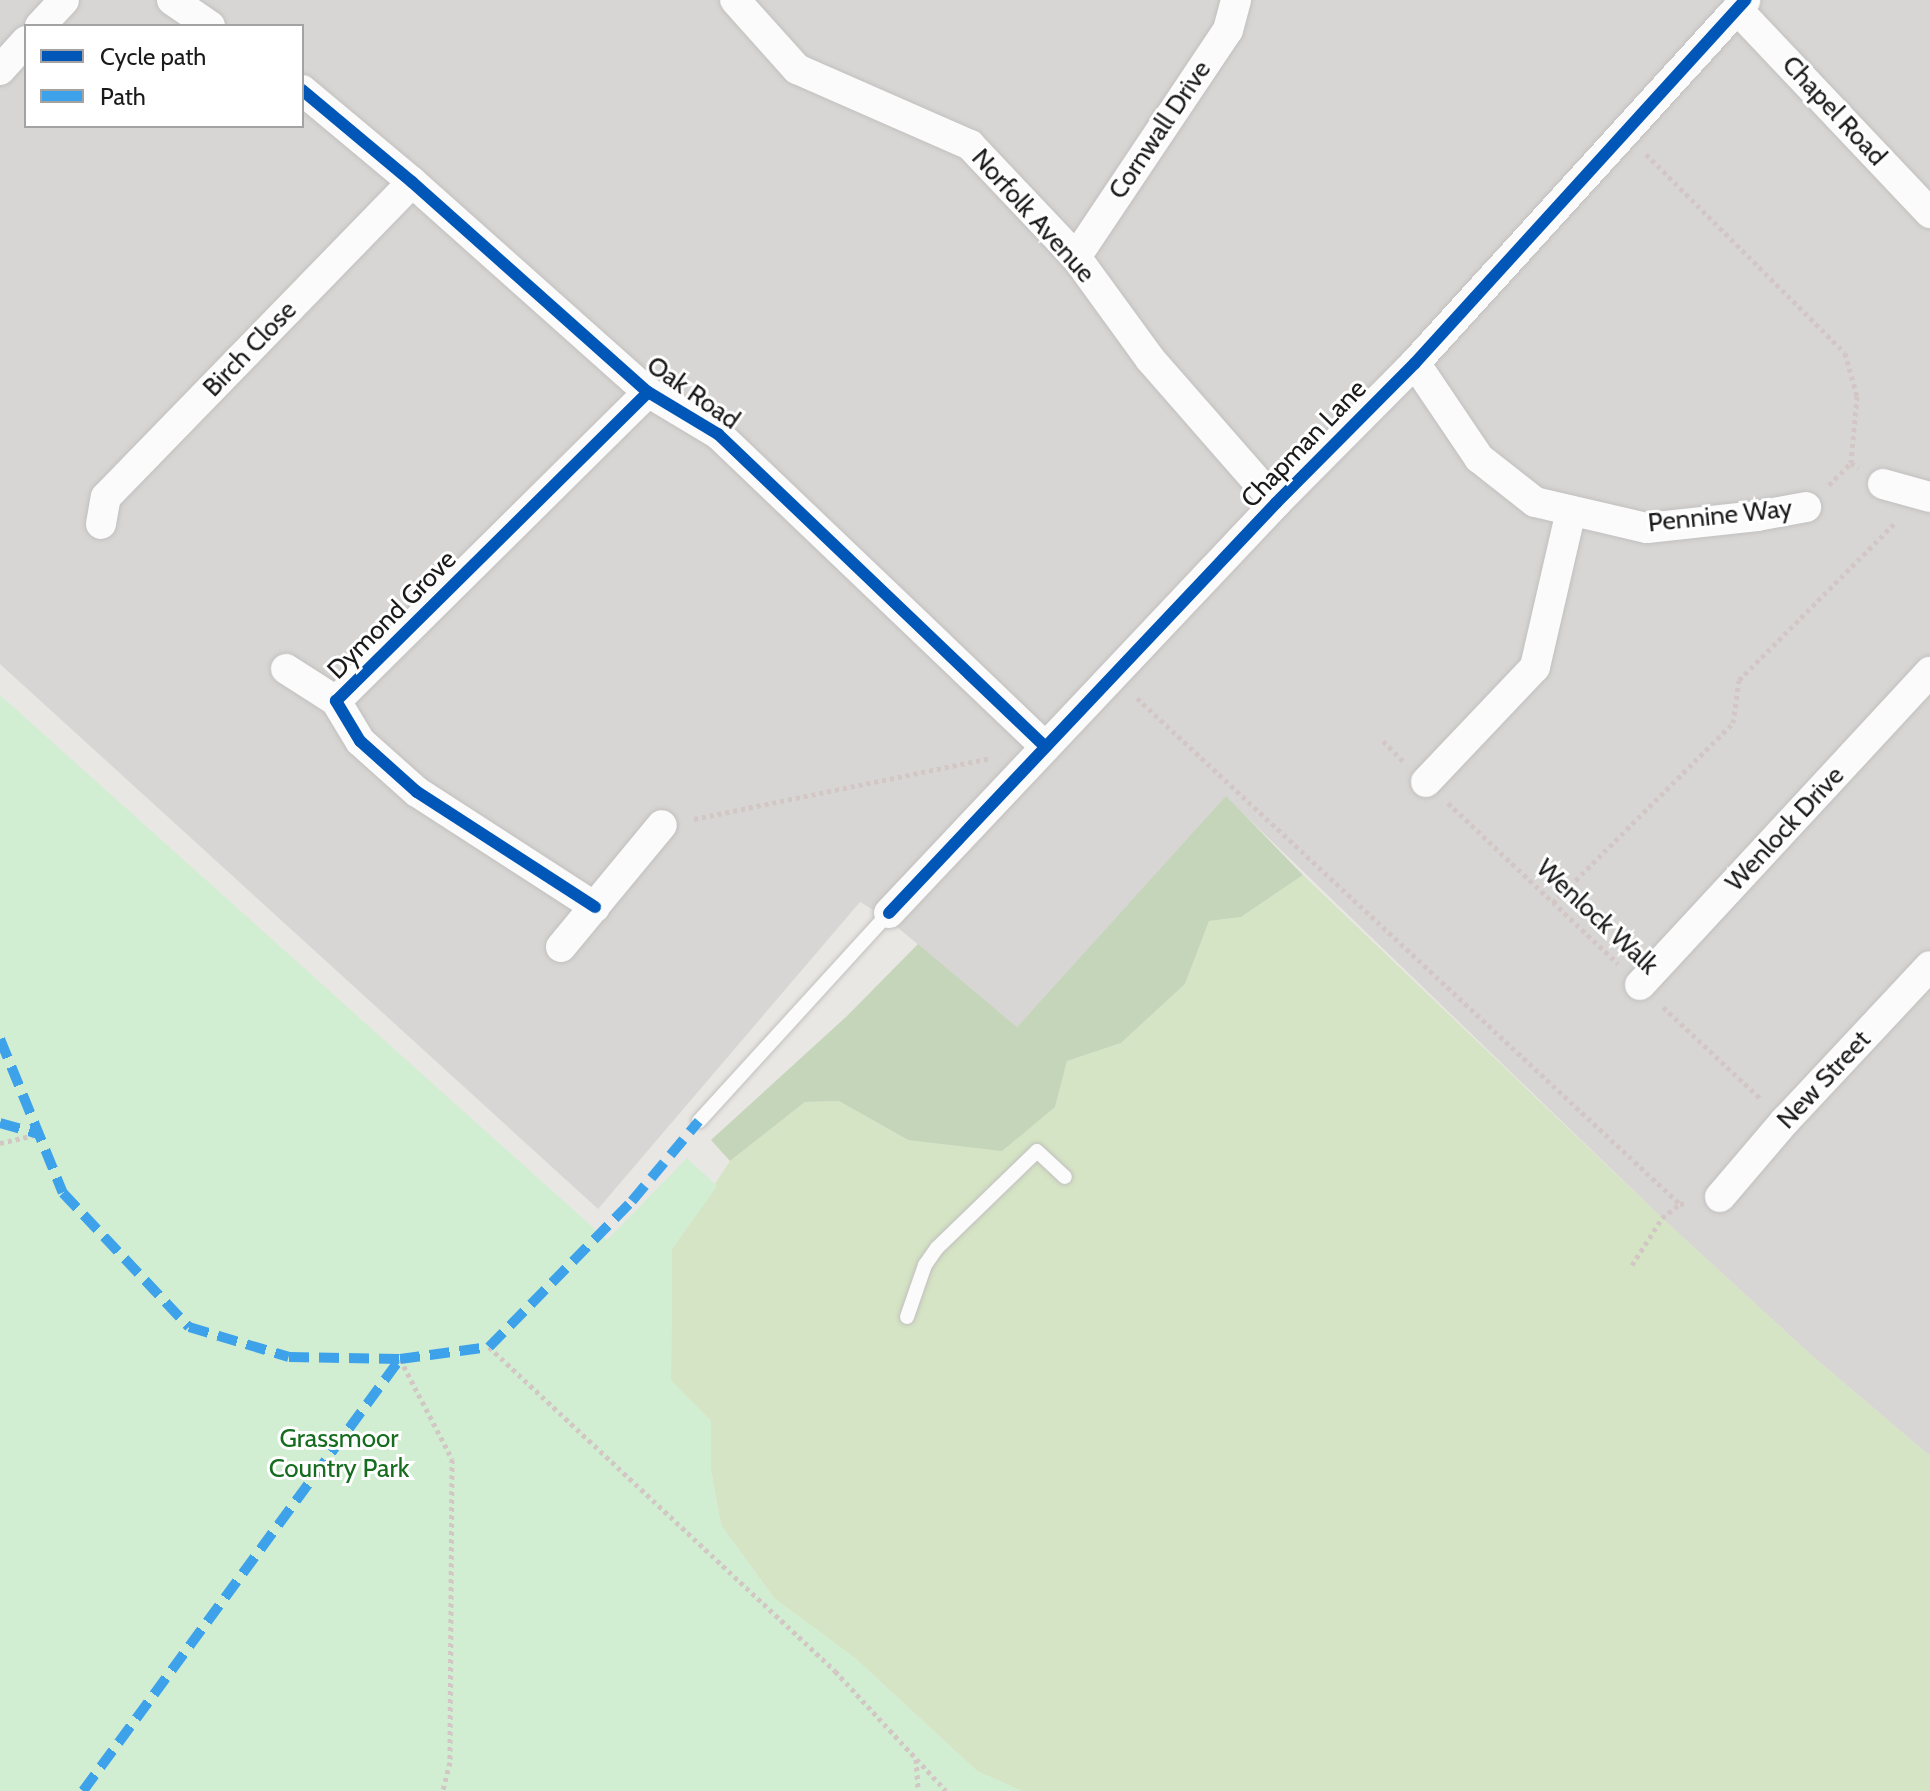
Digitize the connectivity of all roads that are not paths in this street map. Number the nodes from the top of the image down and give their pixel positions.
1 (64, 0) edge
2 (172, 0) edge
3 (735, 0) edge
4 (1236, 0) edge
5 (1741, 5) edge
6 (42, 24) edge
7 (207, 24) edge
8 (24, 43) edge
9 (0, 70) edge
10 (304, 92) edge
11 (412, 182) junction
12 (1930, 213) edge
13 (1076, 257) junction
14 (1415, 363) junction
15 (648, 392) junction
16 (1883, 484) road end
17 (1927, 496) edge
18 (1276, 503) junction
19 (1806, 507) dead end
20 (1571, 511) junction
21 (101, 524) dead end
22 (286, 669) dead end
23 (1930, 672) edge
24 (336, 701) junction
25 (1045, 747) junction
26 (1426, 782) road end
27 (662, 825) road end
28 (595, 907) junction
29 (889, 913) joint
30 (561, 947) dead end
31 (1930, 966) edge
32 (1640, 985) road end
33 (699, 1121) dead end
34 (1065, 1177) dead end
35 (1720, 1197) road end
36 (907, 1317) dead end

1 - 6 street
2 - 7 street
3 - 13 street, Norfolk Avenue
4 - 13 street, Cornwall Drive
5 - 12 street, Chapel Road
5 - 14 street, Chapman Lane
8 - 9 street
10 - 11 street, Oak Road
11 - 15 street, Oak Road
11 - 21 street, Birch Close
13 - 18 street, Norfolk Avenue
14 - 18 street, Chapman Lane
14 - 20 street, Pennine Way
15 - 24 street, Dymond Grove
15 - 25 street, Oak Road
16 - 17 street
18 - 25 street, Chapman Lane
19 - 20 street, Pennine Way
20 - 26 street
22 - 24 street
23 - 32 street, Wenlock Drive
24 - 28 street, Dymond Grove
25 - 29 street, Chapman Lane
27 - 28 street
28 - 30 street
29 - 33 lane
31 - 35 street, New Street
34 - 36 lane

